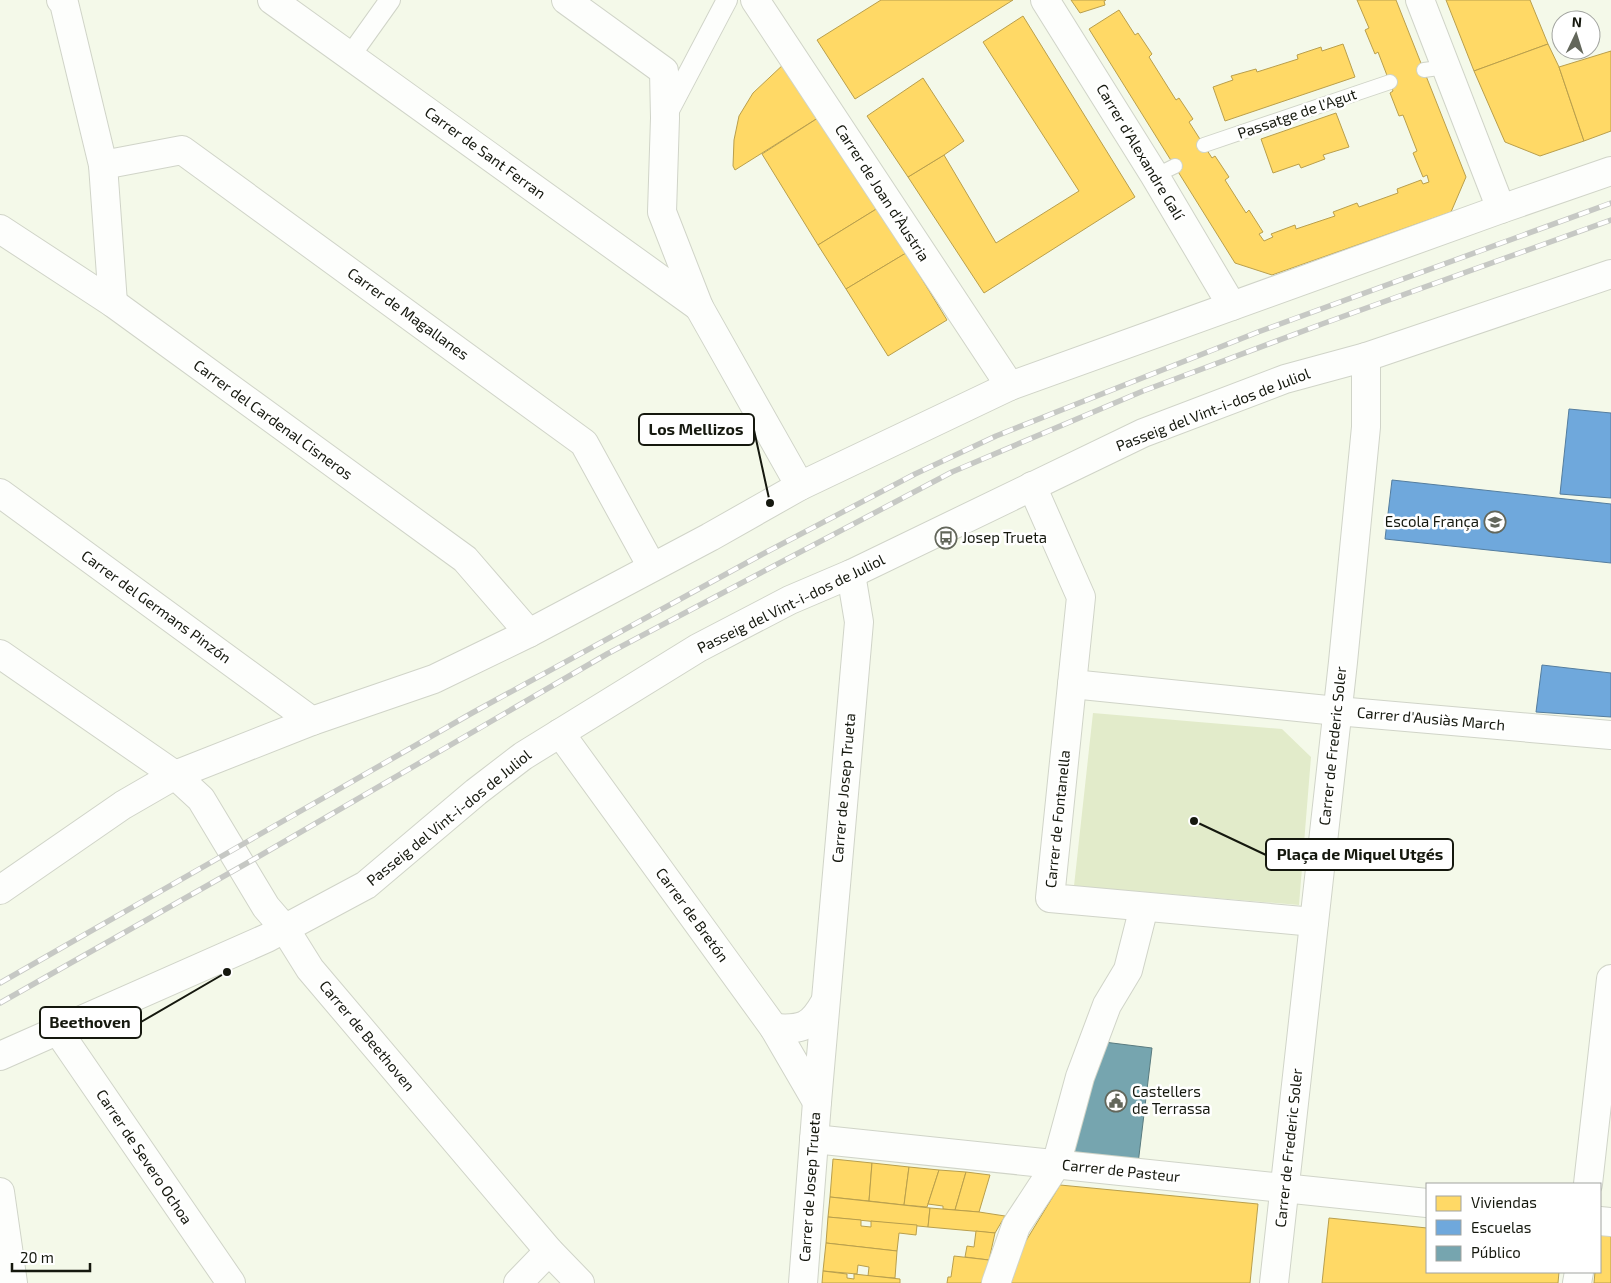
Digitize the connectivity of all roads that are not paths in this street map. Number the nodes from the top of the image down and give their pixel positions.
1 (61, 0) edge
2 (272, 0) edge
3 (390, 0) edge
4 (566, 0) edge
5 (727, 0) edge
6 (755, 0) edge
7 (1046, 0) edge
8 (1420, 0) edge
9 (350, 56) junction
10 (1390, 82) dead end
11 (665, 118) junction
12 (1204, 145) dead end
13 (103, 165) junction
14 (1611, 171) edge
15 (1501, 209) junction
16 (0, 228) edge
17 (1611, 274) edge
18 (113, 303) junction
19 (1232, 306) junction
20 (699, 307) junction
21 (1366, 357) junction
22 (1010, 386) junction
23 (800, 486) junction
24 (1032, 486) junction
25 (0, 494) edge
26 (652, 567) junction
27 (851, 574) junction
28 (529, 633) junction
29 (0, 654) edge
30 (1072, 684) junction
31 (1337, 711) junction
32 (312, 721) junction
33 (560, 733) junction
34 (1611, 736) edge
35 (175, 775) junction
36 (0, 890) edge
37 (1144, 907) junction
38 (1314, 922) junction
39 (285, 929) junction
40 (1611, 979) edge
41 (825, 1002) junction
42 (774, 1028) junction
43 (58, 1031) junction
44 (2, 1056) edge
45 (817, 1102) junction
46 (814, 1140) junction
47 (1056, 1165) junction
48 (1588, 1183) edge
49 (1284, 1188) junction
50 (0, 1192) edge
51 (1426, 1203) edge
52 (549, 1251) junction
53 (13, 1283) edge
54 (231, 1283) edge
55 (518, 1283) edge
56 (580, 1283) edge
57 (802, 1283) edge
58 (996, 1283) edge
59 (1274, 1283) edge

1 - 13 street
2 - 9 street, Carrer de Sant Ferran
3 - 9 street
4 - 11 street
5 - 11 street
6 - 22 street, Carrer de Joan d'Àustria
7 - 19 street, Carrer d'Alexandre Galí
8 - 15 street
9 - 20 street, Carrer de Sant Ferran
10 - 12 lane, Passatge de l'Agut
11 - 20 street
13 - 18 street
13 - 26 street, Carrer de Magallanes
14 - 15 street
15 - 19 street
16 - 18 street, Carrer del Cardenal Cisneros
17 - 21 street, Passeig del Vint-i-dos de Juliol
18 - 28 street, Carrer del Cardenal Cisneros
19 - 22 street
20 - 23 street
21 - 24 street, Passeig del Vint-i-dos de Juliol
21 - 31 street, Carrer de Frederic Soler
22 - 23 street
23 - 26 street
24 - 27 street, Passeig del Vint-i-dos de Juliol
24 - 30 street, Carrer de Fontanella
25 - 32 street, Carrer del Germans Pinzón
26 - 28 street
27 - 33 street, Passeig del Vint-i-dos de Juliol
27 - 41 street, Carrer de Josep Trueta
28 - 32 street
29 - 35 street, Carrer de Beethoven
30 - 31 street, Carrer d'Ausiàs March
30 - 37 street, Carrer de Fontanella
31 - 34 street, Carrer d'Ausiàs March
31 - 38 street, Carrer de Frederic Soler
32 - 35 street
33 - 39 street, Passeig del Vint-i-dos de Juliol
33 - 42 street, Carrer de Bretón
35 - 36 street
35 - 39 street, Carrer de Beethoven
37 - 38 street, Carrer de Fontanella
37 - 47 street
38 - 49 street, Carrer de Frederic Soler
39 - 43 street, Passeig del Vint-i-dos de Juliol
39 - 52 street, Carrer de Beethoven
40 - 48 street
41 - 42 street
41 - 45 street, Carrer de Josep Trueta
42 - 45 street, Carrer de Bretón
43 - 44 street, Passeig del Vint-i-dos de Juliol
43 - 54 street, Carrer de Severo Ochoa
45 - 46 street, Carrer de Josep Trueta
46 - 47 street, Carrer de Pasteur
46 - 57 street, Carrer de Josep Trueta
47 - 49 street, Carrer de Pasteur
47 - 58 street
49 - 51 street, Carrer de Pasteur
49 - 59 street, Carrer de Frederic Soler
50 - 53 street
52 - 55 street
52 - 56 street, Carrer de Beethoven

